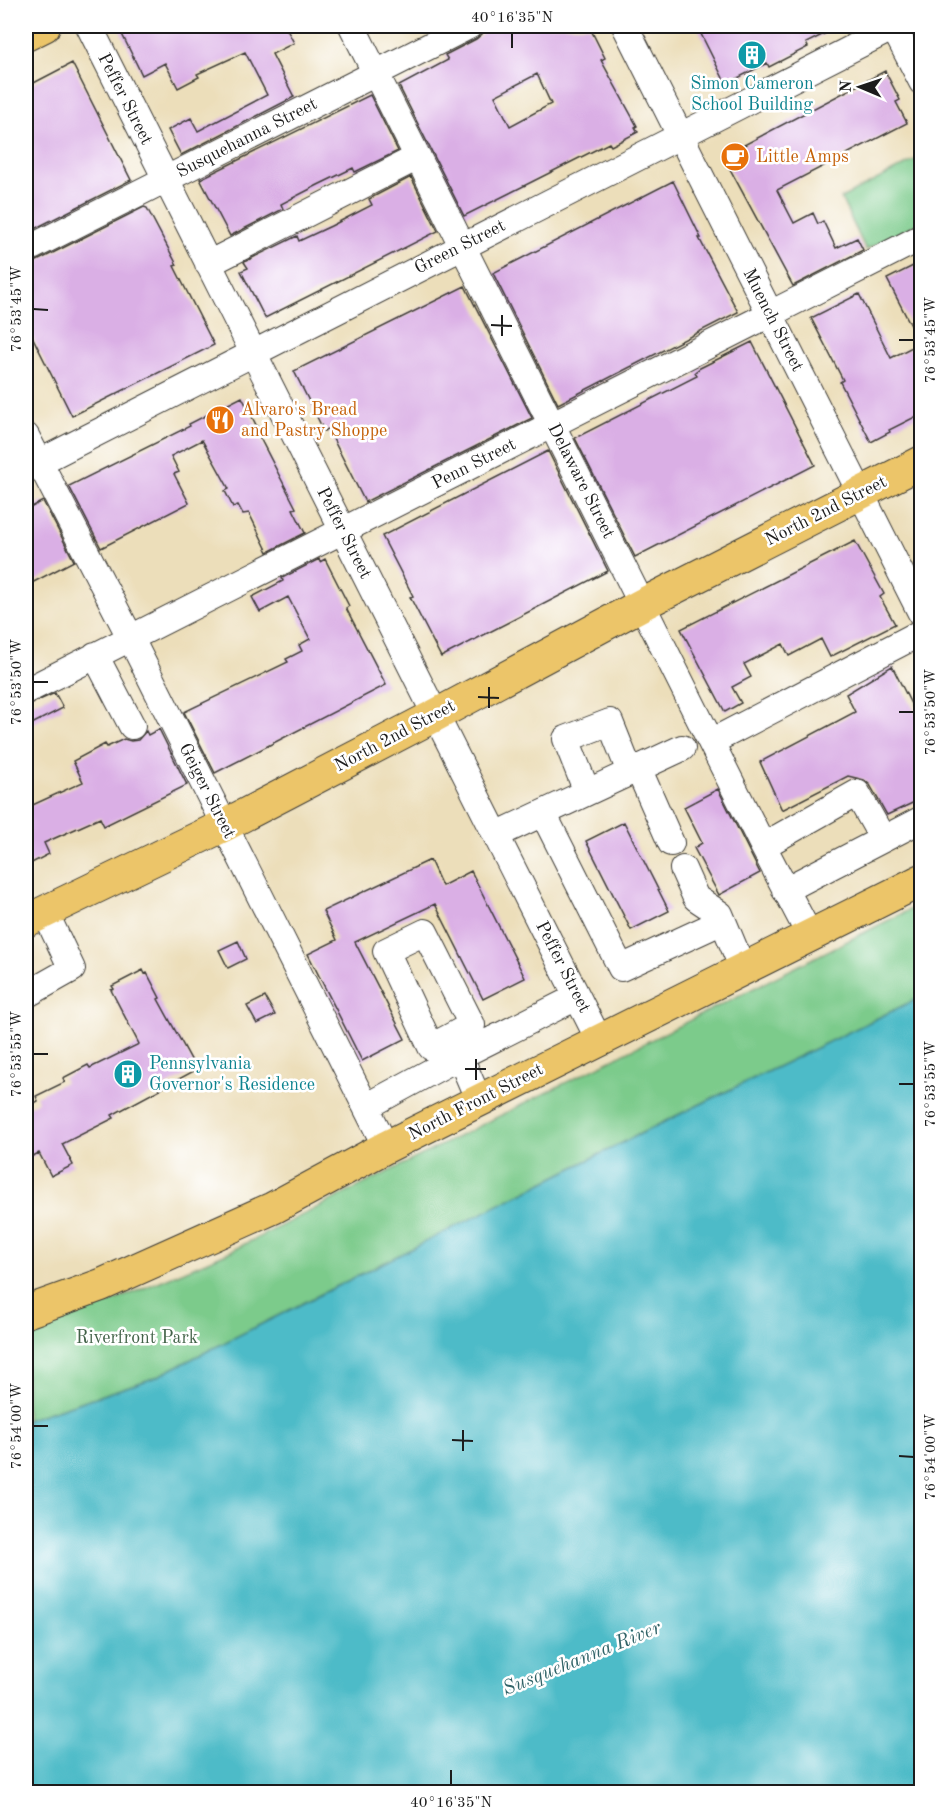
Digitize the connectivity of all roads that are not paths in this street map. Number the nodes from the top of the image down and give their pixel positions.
1 (44, 26) edge
2 (88, 26) edge
3 (352, 26) edge
4 (469, 26) edge
5 (625, 26) edge
6 (895, 26) edge
7 (26, 35) edge
8 (375, 73) junction
9 (921, 82) edge
10 (680, 135) junction
11 (418, 158) junction
12 (166, 179) junction
13 (921, 237) edge
14 (462, 246) junction
15 (26, 250) edge
16 (208, 264) junction
17 (770, 314) junction
18 (253, 352) junction
19 (552, 424) junction
20 (26, 436) edge
21 (921, 462) edge
22 (32, 466) edge
23 (861, 494) junction
24 (343, 531) junction
25 (643, 604) junction
26 (921, 615) edge
27 (921, 632) edge
28 (130, 638) junction
29 (95, 655) junction
30 (26, 691) edge
31 (436, 715) junction
32 (132, 726) dead end
33 (711, 742) junction
34 (682, 748) dead end
35 (634, 770) junction
36 (587, 792) junction
37 (543, 813) junction
38 (921, 819) edge
39 (225, 825) junction
40 (496, 835) junction
41 (883, 840) junction
42 (671, 843) dead end
43 (762, 846) junction
44 (683, 869) dead end
45 (921, 880) edge
46 (785, 891) junction
47 (35, 917) edge
48 (723, 921) junction
49 (810, 936) junction
50 (743, 969) junction
51 (26, 995) edge
52 (578, 997) junction
53 (599, 1040) junction
54 (453, 1041) junction
55 (479, 1101) junction
56 (366, 1107) junction
57 (386, 1147) junction
58 (26, 1312) edge

1 - 7 main road
2 - 12 street, Peffer Street
3 - 8 street, Delaware Street
4 - 8 street, Susquehanna Street
5 - 10 street, Muench Street
6 - 9 street
6 - 10 street, Green Street
8 - 11 street, Delaware Street
8 - 12 street, Susquehanna Street
10 - 14 street, Green Street
10 - 17 street, Muench Street
11 - 14 street, Delaware Street
11 - 16 street
12 - 15 street, Susquehanna Street
12 - 16 street, Peffer Street
13 - 17 street, Penn Street
14 - 18 street, Green Street
14 - 19 street, Delaware Street
16 - 18 street, Peffer Street
17 - 19 street, Penn Street
17 - 23 street, Muench Street
18 - 22 street, Green Street
18 - 24 street, Peffer Street
19 - 24 street, Penn Street
19 - 25 street, Delaware Street
20 - 22 street, Geiger Street
21 - 23 main road, North 2nd Street
22 - 28 street, Geiger Street
23 - 25 main road, North 2nd Street
23 - 26 street, Muench Street
24 - 28 street, Penn Street
24 - 31 street, Peffer Street
25 - 31 main road, North 2nd Street
25 - 33 street, Delaware Street
27 - 33 street
28 - 29 street, Penn Street
28 - 39 street, Geiger Street
29 - 30 street, Penn Street
29 - 32 street
31 - 39 main road, North 2nd Street
31 - 40 street, Peffer Street
33 - 43 street, Delaware Street
34 - 35 street
35 - 36 street
35 - 36 street
35 - 42 street
36 - 37 street
37 - 40 street
37 - 48 street
38 - 41 street
39 - 47 main road, North 2nd Street
39 - 56 street, Geiger Street
40 - 52 street, Peffer Street
41 - 43 street
41 - 46 street
43 - 46 street, Delaware Street
44 - 48 street
45 - 49 main road, North Front Street
46 - 49 street, Delaware Street
47 - 51 street
48 - 50 street
49 - 50 main road, North Front Street
50 - 53 main road, North Front Street
52 - 53 street, Peffer Street
52 - 54 street
53 - 55 main road, North Front Street
54 - 54 street
54 - 55 street
54 - 56 street
55 - 57 main road, North Front Street
56 - 57 street, Geiger Street
57 - 58 main road, North Front Street

